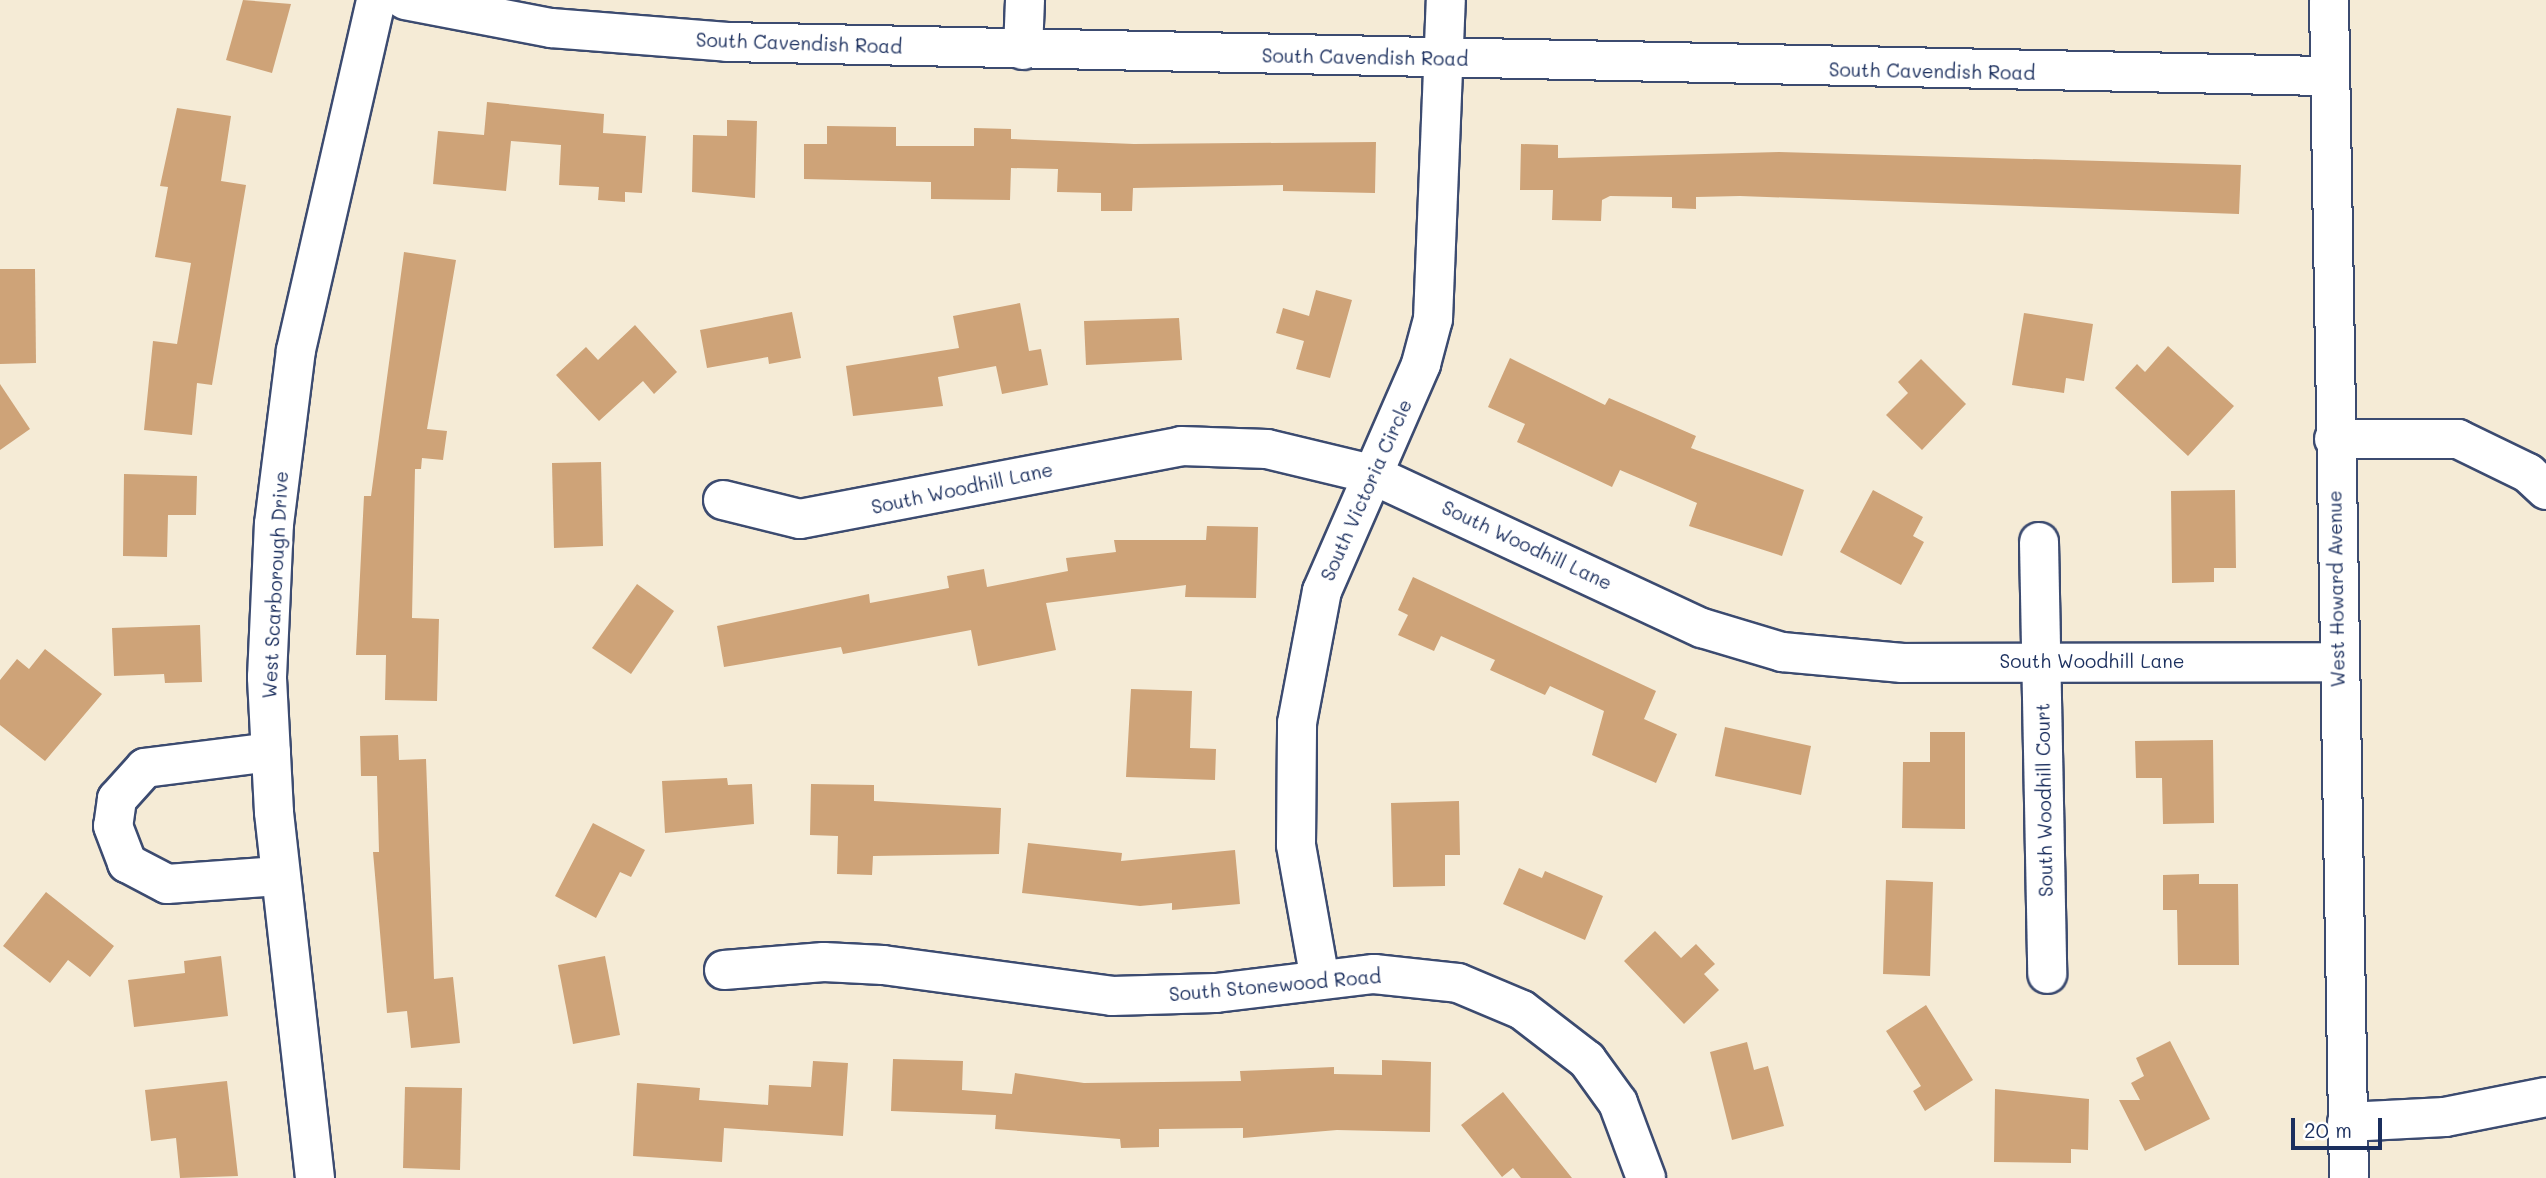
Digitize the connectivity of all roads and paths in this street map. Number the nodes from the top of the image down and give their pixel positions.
1 (376, 0) edge
2 (405, 0) edge
3 (1026, 0) edge
4 (1446, 0) edge
5 (2329, 0) edge
6 (1023, 50) junction
7 (1444, 58) junction
8 (2329, 76) junction
9 (2334, 439) junction
10 (1371, 474) junction
11 (2546, 490) edge
12 (723, 500) dead end
13 (2039, 541) dead end
14 (2042, 660) junction
15 (2337, 662) junction
16 (271, 752) junction
17 (279, 876) junction
18 (724, 970) dead end
19 (2047, 974) dead end
20 (1320, 980) junction
21 (2546, 1097) edge
22 (2347, 1122) junction
23 (315, 1178) edge
24 (1646, 1178) edge
25 (2349, 1178) edge

1 - 16 street, West Scarborough Drive
2 - 6 street, South Cavendish Road
3 - 6 street
4 - 7 street, South Victoria Circle
5 - 8 street, West Howard Avenue
6 - 7 street, South Cavendish Road
7 - 8 street, South Cavendish Road
7 - 10 street, South Victoria Circle
8 - 9 street, West Howard Avenue
9 - 11 street
9 - 15 street, West Howard Avenue
10 - 12 street, South Woodhill Lane
10 - 14 street, South Woodhill Lane
10 - 20 street, South Victoria Circle
13 - 14 street, South Woodhill Court
14 - 15 street, South Woodhill Lane
14 - 19 street, South Woodhill Court
15 - 22 street, West Howard Avenue
16 - 17 street, West Scarborough Drive
16 - 17 street
17 - 23 street, West Scarborough Drive
18 - 20 street, South Stonewood Road
20 - 24 street, South Stonewood Road
21 - 22 street
22 - 25 street, West Howard Avenue

